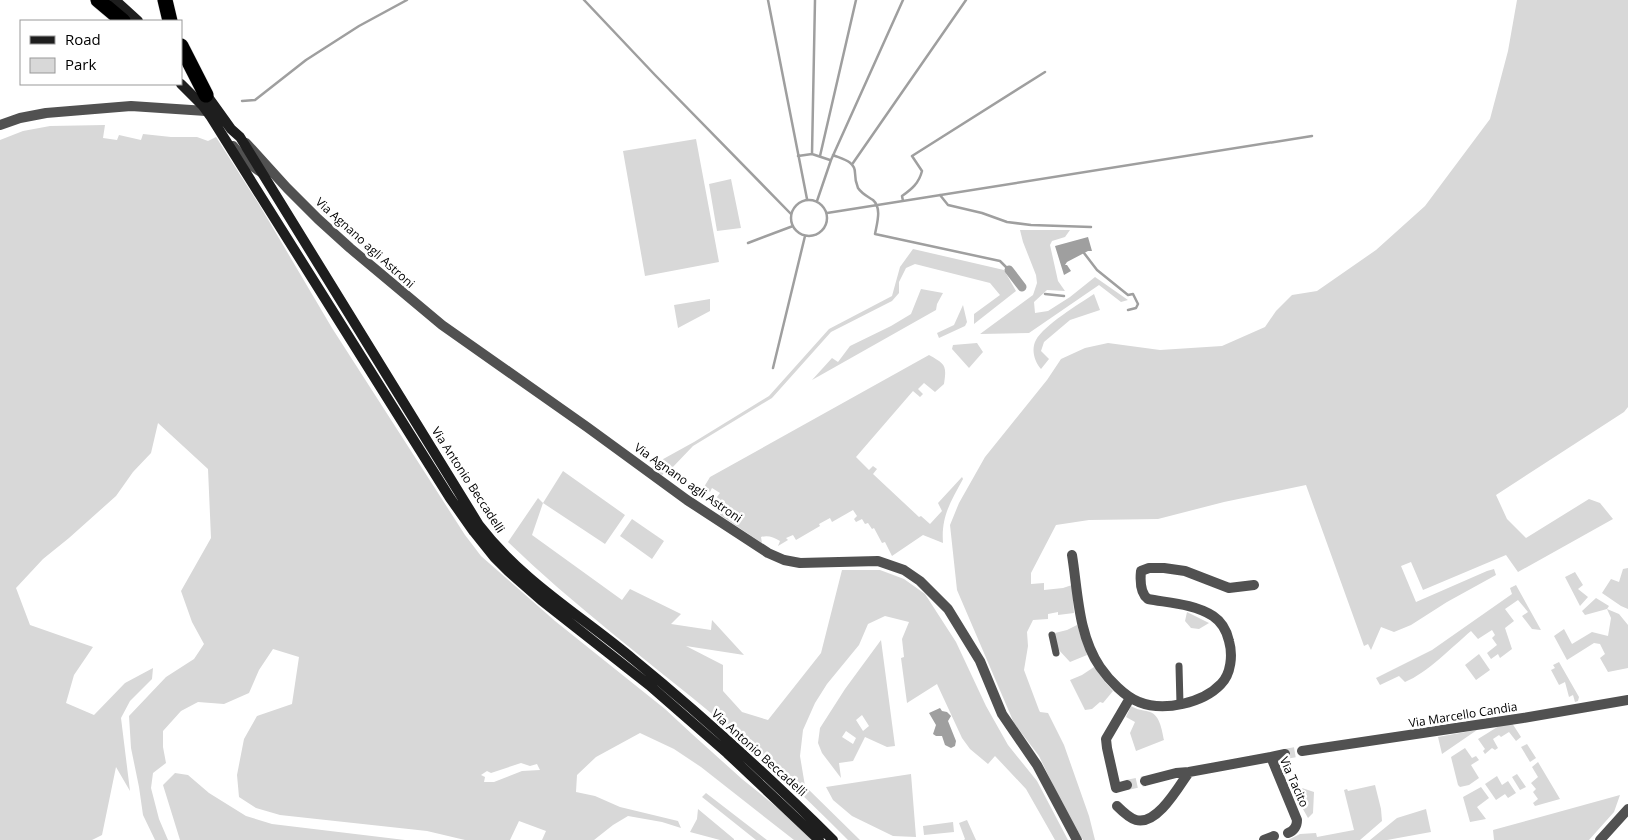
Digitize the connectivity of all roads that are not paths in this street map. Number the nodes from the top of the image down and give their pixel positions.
1 (97, 0) edge
2 (115, 0) edge
3 (165, 0) edge
4 (115, 20) edge
5 (122, 20) edge
6 (137, 20) edge
7 (169, 20) edge
8 (182, 48) edge
9 (182, 66) edge
10 (183, 86) edge
11 (210, 103) junction
12 (178, 109) junction
13 (0, 125) edge
14 (240, 137) junction
15 (224, 138) junction
16 (261, 172) junction
17 (287, 188) junction
18 (1072, 555) dead end
19 (1254, 585) dead end
20 (1052, 635) dead end
21 (1056, 653) dead end
22 (1180, 666) dead end
23 (1130, 698) junction
24 (1628, 700) edge
25 (1180, 704) junction
26 (1302, 751) tunnel mouth
27 (1285, 754) tunnel mouth
28 (1271, 757) junction
29 (1189, 772) junction
30 (1145, 781) tunnel mouth
31 (1128, 785) tunnel mouth
32 (1117, 806) dead end
33 (1628, 809) edge
34 (1288, 833) dead end
35 (818, 840) edge
36 (833, 840) edge
37 (1077, 840) edge
38 (1600, 840) edge

1 - 4 main road
1 - 5 highway
2 - 6 main road
3 - 7 highway
8 - 11 highway
9 - 11 main road
10 - 11 main road
10 - 12 street
11 - 12 street
11 - 14 main road, Via Antonio Beccadelli
11 - 15 main road, Via Antonio Beccadelli
12 - 13 street
14 - 16 main road, Via Antonio Beccadelli
14 - 17 street, Via Agnano agli Astroni
15 - 16 street
15 - 35 main road, Via Antonio Beccadelli
16 - 17 street
16 - 36 main road, Via Antonio Beccadelli
17 - 37 street, Via Agnano agli Astroni
18 - 23 street
19 - 25 street
20 - 21 street
22 - 25 street
23 - 25 street
23 - 31 street
24 - 26 street, Via Marcello Candia
27 - 28 street
28 - 29 street, Via Tacito
28 - 34 street, Via Tacito
29 - 30 street, Via Tacito
29 - 32 street
33 - 38 street

